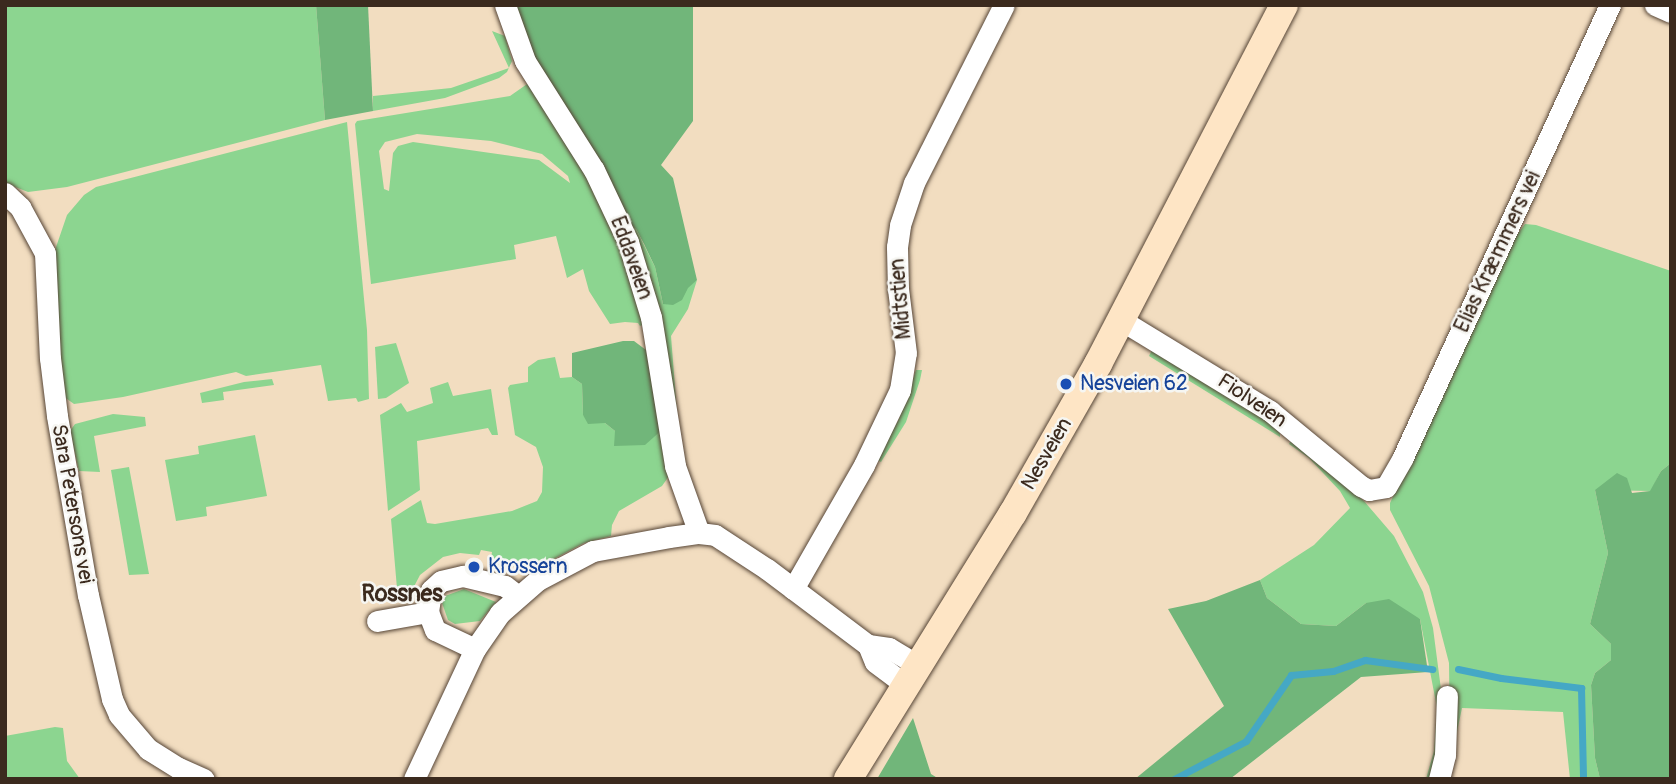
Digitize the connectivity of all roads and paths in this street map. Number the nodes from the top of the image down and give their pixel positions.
1 (505, 5) edge
2 (1004, 5) edge
3 (1284, 5) edge
4 (1610, 5) edge
5 (1655, 5) edge
6 (1671, 12) edge
7 (5, 193) edge
8 (1121, 320) junction
9 (1377, 490) joint
10 (699, 533) junction
11 (793, 589) junction
12 (518, 596) junction
13 (428, 612) junction
14 (377, 621) dead end
15 (475, 649) junction
16 (911, 675) junction
17 (1447, 696) dead end
18 (204, 779) edge
19 (414, 779) edge
20 (848, 779) edge
21 (1438, 779) edge

1 - 10 street, Eddaveien
2 - 11 street, Midtstien
3 - 8 main road, Nesveien
4 - 9 street, Elias Kræmmers vei
5 - 6 street
7 - 18 street, Sara Petersons vei
8 - 9 street, Fiolveien
8 - 16 main road, Nesveien
10 - 11 street
10 - 12 street
11 - 16 street
12 - 13 street
12 - 15 street
13 - 14 street
13 - 15 street
15 - 19 street
16 - 20 main road, Nesveien
17 - 21 street

